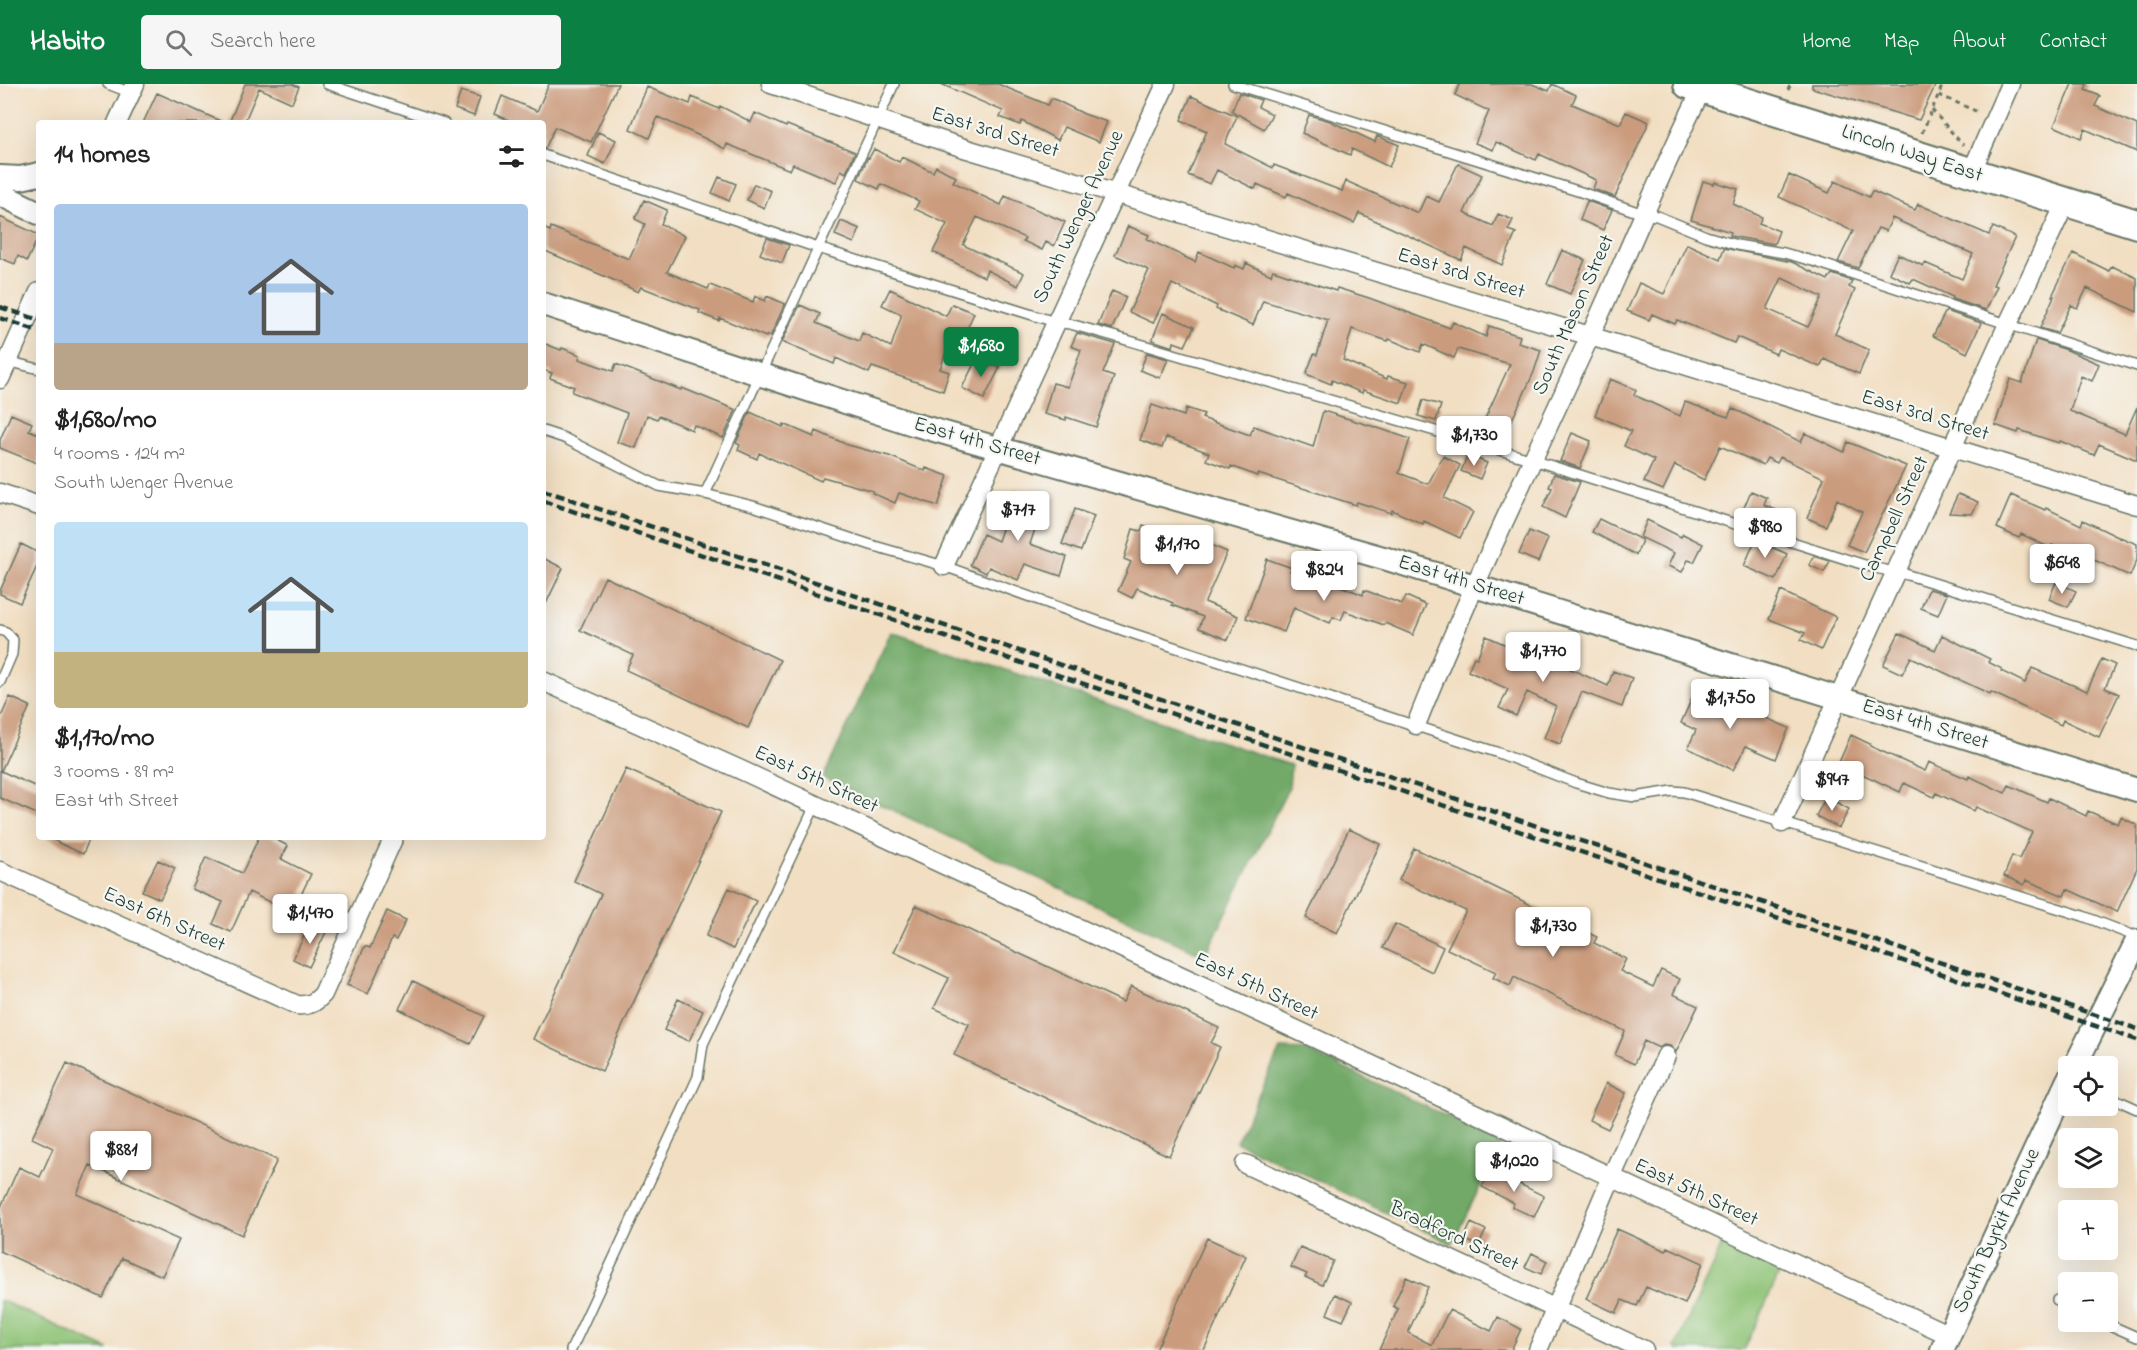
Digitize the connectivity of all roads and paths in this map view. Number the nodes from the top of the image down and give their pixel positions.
1 (108, 84) edge
2 (327, 84) edge
3 (771, 84) edge
4 (894, 84) edge
5 (1166, 84) edge
6 (1233, 84) edge
7 (1791, 84) edge
8 (1943, 84) edge
9 (2010, 84) edge
10 (1695, 86) edge
11 (133, 89) edge
12 (1788, 90) dead end
13 (1939, 95) junction
14 (1932, 110) junction
15 (1978, 112) dead end
16 (877, 119) junction
17 (118, 120) edge
18 (435, 120) edge
19 (1922, 133) dead end
20 (1963, 145) dead end
21 (546, 156) edge
22 (1971, 173) junction
23 (36, 175) edge
24 (0, 177) edge
25 (1115, 193) junction
26 (0, 194) edge
27 (2066, 202) junction
28 (36, 212) edge
29 (1643, 214) junction
30 (2137, 224) edge
31 (819, 248) junction
32 (36, 298) edge
33 (546, 305) edge
34 (1055, 322) junction
35 (2008, 324) junction
36 (1590, 336) junction
37 (4, 360) edge
38 (2137, 366) edge
39 (36, 368) edge
40 (758, 375) junction
41 (0, 380) edge
42 (546, 432) edge
43 (998, 448) junction
44 (1952, 448) junction
45 (1533, 460) junction
46 (0, 493) edge
47 (705, 494) junction
48 (36, 505) edge
49 (2137, 506) edge
50 (945, 566) junction
51 (1895, 573) junction
52 (1475, 586) junction
53 (0, 630) edge
54 (2137, 646) edge
55 (0, 682) edge
56 (546, 682) edge
57 (1838, 698) junction
58 (1416, 725) junction
59 (2137, 790) edge
60 (815, 806) junction
61 (1782, 823) junction
62 (393, 840) edge
63 (0, 871) edge
64 (2137, 939) edge
65 (1666, 1056) dead end
66 (2080, 1056) edge
67 (2118, 1100) edge
68 (2058, 1101) edge
69 (2137, 1108) edge
70 (1245, 1164) dead end
71 (1611, 1178) junction
72 (1556, 1309) junction
73 (2118, 1329) edge
74 (2137, 1337) edge
75 (1945, 1343) edge
76 (571, 1350) edge
77 (1538, 1350) edge
78 (1644, 1350) edge

1 - 11 lane
2 - 18 lane
3 - 16 street, East 3rd Street
4 - 16 lane
5 - 25 street, South Wenger Avenue
6 - 29 lane
7 - 12 path
8 - 13 path
9 - 22 street
10 - 22 main road, Lincoln Way East
10 - 29 street, South Mason Street
11 - 17 street
13 - 14 path
13 - 15 path
14 - 19 path
14 - 20 path
16 - 25 street, East 3rd Street
16 - 31 lane
21 - 31 lane
22 - 27 main road, Lincoln Way East
23 - 24 street
25 - 34 street, South Wenger Avenue
25 - 36 street, East 3rd Street
26 - 28 street
27 - 30 main road, Lincoln Way East
27 - 35 street, Campbell Street
29 - 35 lane
29 - 36 street, South Mason Street
31 - 34 lane
31 - 40 lane
32 - 37 street
33 - 40 street, East 4th Street
34 - 43 street, South Wenger Avenue
34 - 45 lane
35 - 38 lane
35 - 44 street, Campbell Street
36 - 44 street, East 3rd Street
36 - 45 street, South Mason Street
37 - 39 lane
37 - 41 street
40 - 43 street, East 4th Street
40 - 47 lane
42 - 47 lane
43 - 50 street, South Wenger Avenue
43 - 52 street, East 4th Street
44 - 49 street, East 3rd Street
44 - 51 street, Campbell Street
45 - 51 lane
45 - 52 street, South Mason Street
46 - 48 street
47 - 50 lane
50 - 58 lane
51 - 54 lane
51 - 57 street, Campbell Street
52 - 57 street, East 4th Street
52 - 58 street, South Mason Street
53 - 55 lane
56 - 60 street, East 5th Street
57 - 59 street, East 4th Street
57 - 61 street, Campbell Street
58 - 61 lane
60 - 71 street, East 5th Street
60 - 76 lane
61 - 64 lane
62 - 63 street, East 6th Street
64 - 66 street
65 - 71 street
67 - 69 lane
68 - 75 street, South Byrkit Avenue
70 - 72 street, Bradford Street
71 - 72 street
71 - 75 street, East 5th Street
72 - 77 street
72 - 78 street, Bradford Street
73 - 74 lane

